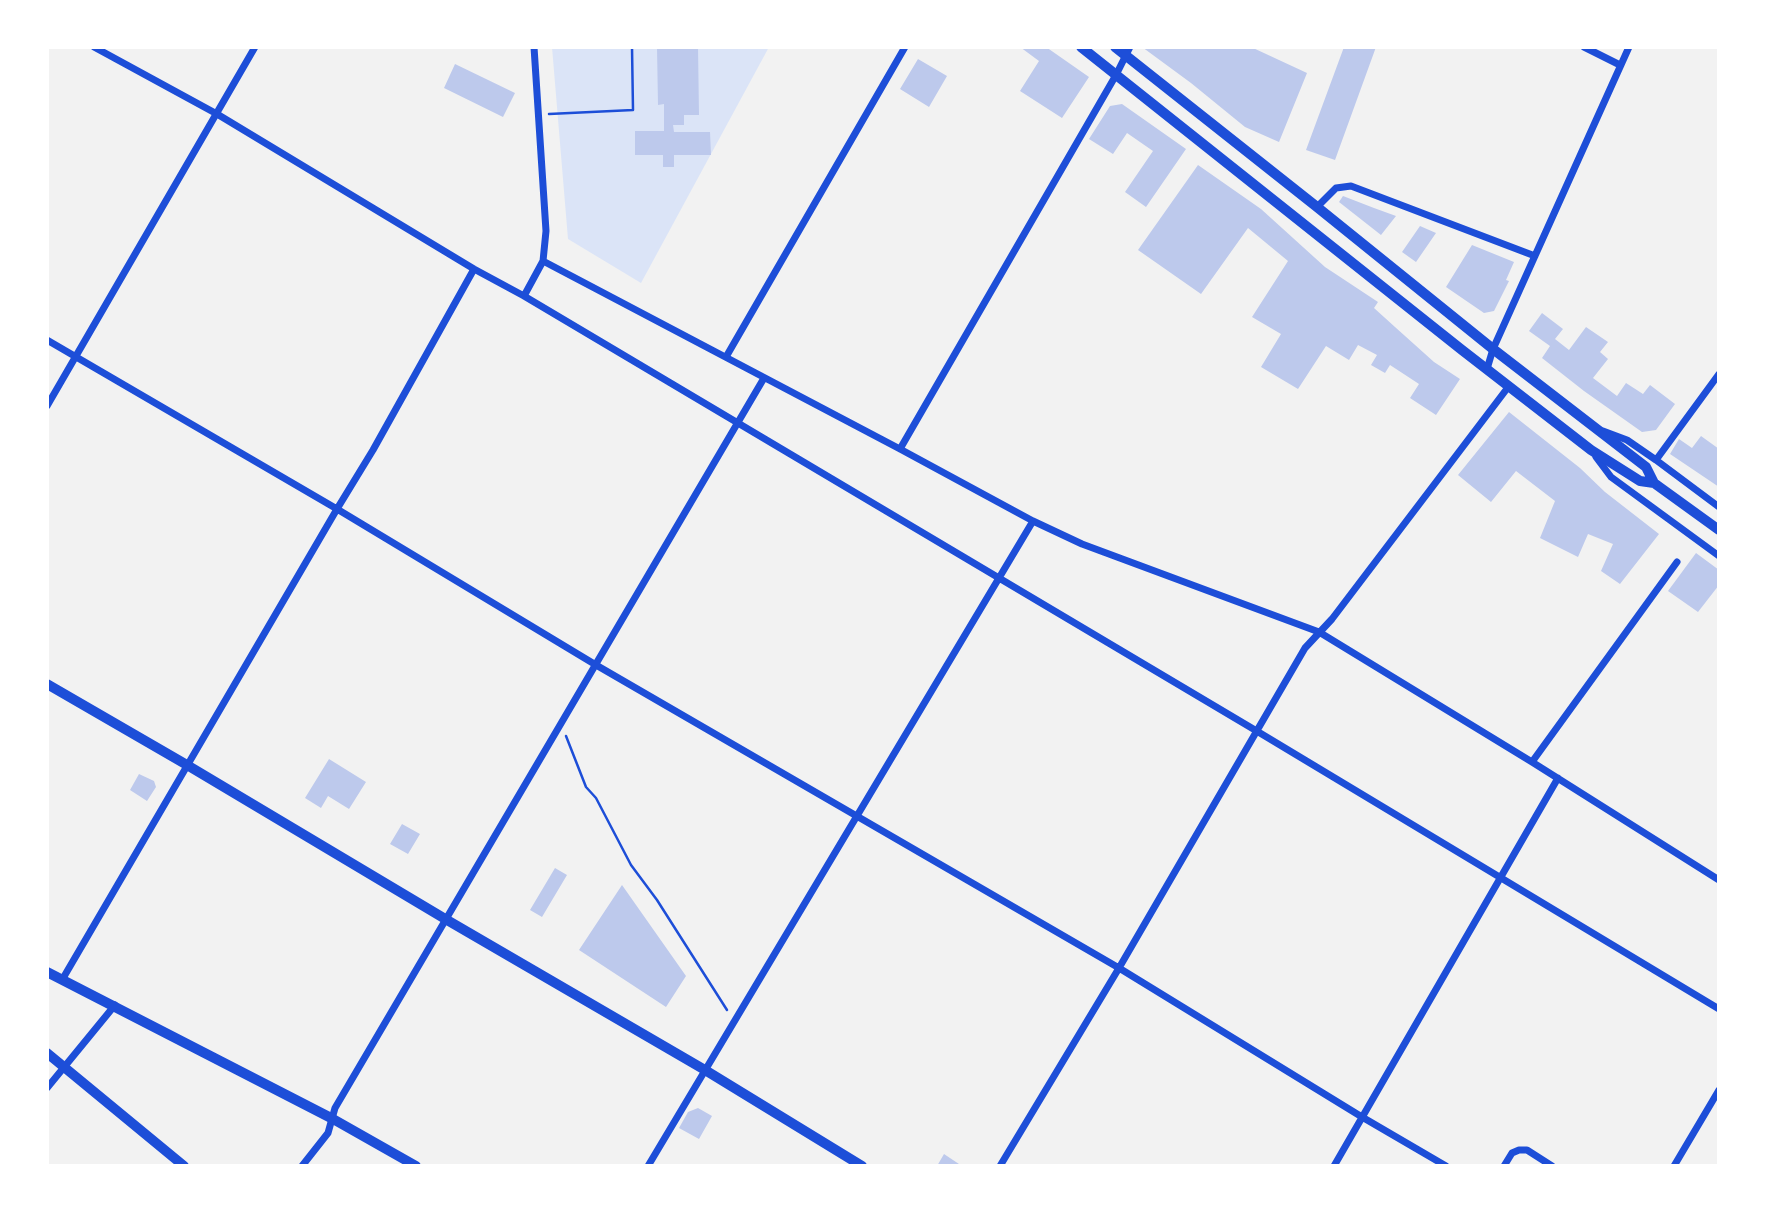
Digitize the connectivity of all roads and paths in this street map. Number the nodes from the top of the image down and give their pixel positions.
1 (94, 47) edge
2 (255, 47) edge
3 (534, 47) edge
4 (632, 47) edge
5 (905, 47) edge
6 (1081, 47) edge
7 (1115, 47) edge
8 (1584, 47) edge
9 (1629, 47) edge
10 (1128, 52) edge
11 (1620, 65) junction
12 (1116, 75) junction
13 (217, 114) junction
14 (538, 114) junction
15 (1317, 207) junction
16 (1535, 256) junction
17 (543, 261) junction
18 (474, 269) junction
19 (524, 296) junction
20 (47, 340) edge
21 (1493, 349) junction
22 (76, 357) junction
23 (726, 357) junction
24 (1487, 369) junction
25 (1719, 374) edge
26 (764, 378) junction
27 (1509, 386) junction
28 (47, 406) edge
29 (738, 423) junction
30 (1597, 428) junction
31 (900, 449) junction
32 (1591, 450) junction
33 (1656, 460) junction
34 (1654, 483) junction
35 (1719, 507) edge
36 (337, 509) junction
37 (1033, 521) junction
38 (1719, 530) edge
39 (1719, 556) edge
40 (1677, 562) dead end
41 (999, 578) junction
42 (1319, 632) junction
43 (596, 665) junction
44 (47, 684) edge
45 (562, 722) junction
46 (1255, 730) junction
47 (1532, 762) junction
48 (187, 765) junction
49 (1558, 778) junction
50 (857, 817) junction
51 (1501, 877) junction
52 (1719, 880) edge
53 (446, 920) junction
54 (1119, 968) junction
55 (47, 972) edge
56 (62, 980) junction
57 (114, 1006) junction
58 (1719, 1009) edge
59 (734, 1022) junction
60 (47, 1053) edge
61 (65, 1067) junction
62 (705, 1070) junction
63 (47, 1088) edge
64 (1719, 1090) edge
65 (1362, 1118) junction
66 (333, 1119) junction
67 (184, 1166) edge
68 (302, 1166) edge
69 (416, 1166) edge
70 (648, 1166) edge
71 (862, 1166) edge
72 (1000, 1166) edge
73 (1334, 1166) edge
74 (1446, 1166) edge
75 (1504, 1166) edge
76 (1552, 1166) edge
77 (1674, 1166) edge

1 - 13 street
2 - 13 street
3 - 14 street
4 - 14 path
5 - 23 street
6 - 12 main road
7 - 10 main road
8 - 11 street
9 - 11 street
10 - 12 street
10 - 15 main road
11 - 16 street
12 - 24 main road
12 - 31 street
13 - 18 street
13 - 22 street
14 - 17 street
15 - 16 street
15 - 21 main road
16 - 21 street
17 - 19 street
17 - 23 street
18 - 19 street
18 - 36 street
19 - 29 street
20 - 22 street
21 - 24 street
21 - 30 main road
22 - 28 street
22 - 36 street
23 - 26 street
24 - 27 main road
25 - 33 street
26 - 29 street
26 - 31 street
27 - 32 main road
27 - 42 street
29 - 41 street
29 - 43 street
30 - 33 street
30 - 34 main road
31 - 37 street
32 - 34 main road
32 - 39 street
33 - 35 street
34 - 38 main road
36 - 43 street
36 - 48 street
37 - 41 street
37 - 42 street
40 - 47 street
41 - 46 street
41 - 50 street
42 - 46 street
42 - 47 street
43 - 45 street
43 - 50 street
44 - 48 street
45 - 53 street
45 - 59 path
46 - 51 street
46 - 54 street
47 - 49 street
48 - 53 street
48 - 56 street
49 - 51 street
49 - 52 street
50 - 54 street
50 - 59 street
51 - 58 street
51 - 65 street
53 - 62 street
53 - 66 street
54 - 65 street
54 - 72 street
55 - 56 street
56 - 57 street
57 - 61 street
57 - 66 street
59 - 62 street
60 - 61 street
61 - 63 street
61 - 67 street
62 - 70 street
62 - 71 street
64 - 77 street
65 - 73 street
65 - 74 street
66 - 68 street
66 - 69 street
75 - 76 street

